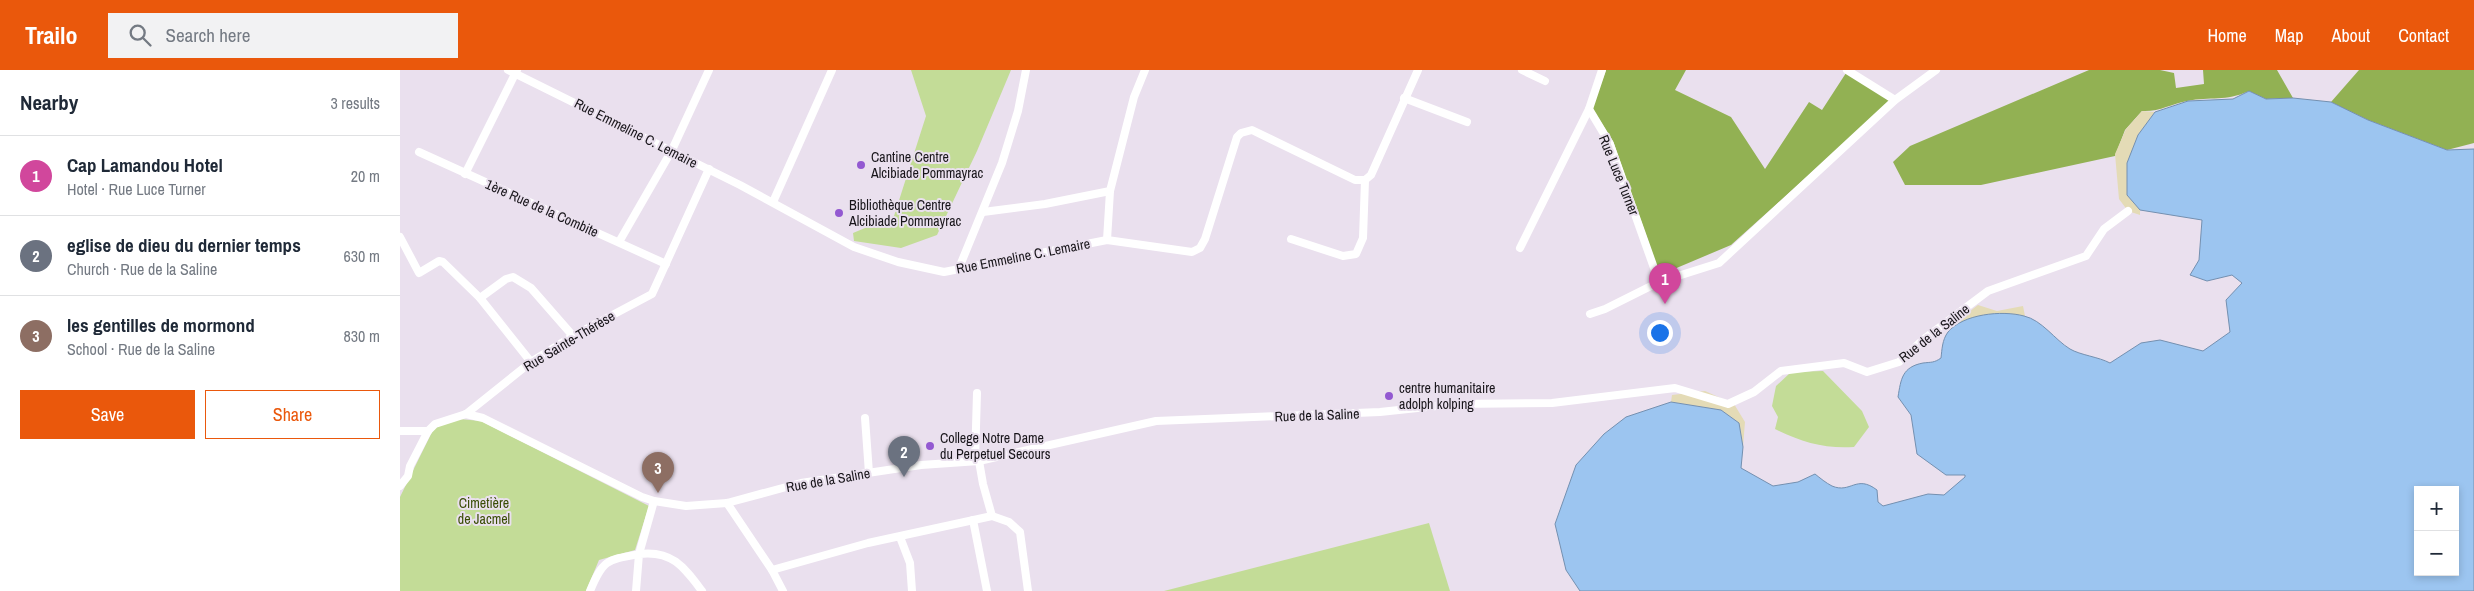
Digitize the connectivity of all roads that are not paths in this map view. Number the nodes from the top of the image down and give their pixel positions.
1 (709, 70) edge
2 (832, 70) edge
3 (1026, 70) edge
4 (1145, 70) edge
5 (1418, 70) edge
6 (1522, 70) edge
7 (1602, 70) edge
8 (1847, 70) edge
9 (1936, 70) edge
10 (514, 71) edge
11 (1545, 81) dead end
12 (1404, 98) junction
13 (1896, 100) junction
14 (1589, 109) junction
15 (1467, 122) dead end
16 (672, 150) junction
17 (419, 152) dead end
18 (709, 170) junction
19 (465, 174) junction
20 (1365, 180) junction
21 (1110, 191) junction
22 (773, 202) junction
23 (2128, 211) dead end
24 (983, 212) junction
25 (400, 238) edge
26 (1291, 239) dead end
27 (1107, 240) junction
28 (619, 242) junction
29 (1520, 248) dead end
30 (666, 264) junction
31 (959, 268) junction
32 (1659, 282) junction
33 (480, 298) junction
34 (1590, 314) dead end
35 (573, 336) junction
36 (531, 362) junction
37 (977, 393) dead end
38 (466, 414) junction
39 (865, 418) dead end
40 (428, 431) junction
41 (400, 432) edge
42 (977, 461) junction
43 (869, 473) junction
44 (400, 486) edge
45 (654, 501) junction
46 (728, 503) junction
47 (992, 516) junction
48 (973, 520) junction
49 (900, 537) junction
50 (639, 554) junction
51 (772, 570) junction
52 (590, 591) edge
53 (636, 591) edge
54 (702, 591) edge
55 (783, 591) edge
56 (912, 591) edge
57 (987, 591) edge
58 (1028, 591) edge

1 - 16 street
2 - 22 street
3 - 24 street
4 - 21 street
5 - 12 street
6 - 11 street
7 - 14 street
8 - 13 street
9 - 13 street
10 - 16 street, Rue Emmeline C. Lemaire
10 - 19 street
12 - 15 street
12 - 20 street
13 - 32 street
14 - 29 street
14 - 32 street, Rue Luce Turner
16 - 18 street, Rue Emmeline C. Lemaire
16 - 28 street
17 - 19 street, 1ère Rue de la Combite
18 - 22 street, Rue Emmeline C. Lemaire
18 - 30 street, Rue Sainte-Thérèse
19 - 28 street, 1ère Rue de la Combite
20 - 26 street
20 - 27 street, Rue Emmeline C. Lemaire
21 - 24 street
21 - 27 street
22 - 31 street, Rue Emmeline C. Lemaire
23 - 42 street, Rue de la Saline
24 - 31 street
25 - 33 street
27 - 31 street, Rue Emmeline C. Lemaire
28 - 30 street, 1ère Rue de la Combite
30 - 35 street, Rue Sainte-Thérèse
32 - 34 street
33 - 35 street
33 - 36 street
35 - 36 street, Rue Sainte-Thérèse
36 - 38 street, Rue Sainte-Thérèse
37 - 42 street
38 - 40 street, Rue Sainte-Thérèse
38 - 45 street, Rue de la Saline
39 - 43 street
40 - 41 street
40 - 44 street
42 - 43 street, Rue de la Saline
42 - 47 street
43 - 46 street, Rue de la Saline
45 - 46 street, Rue de la Saline
45 - 50 street
46 - 51 street
47 - 48 street
47 - 58 street
48 - 49 street
48 - 57 street
49 - 51 street
49 - 56 street
50 - 52 street
50 - 53 street
50 - 54 street
51 - 55 street

